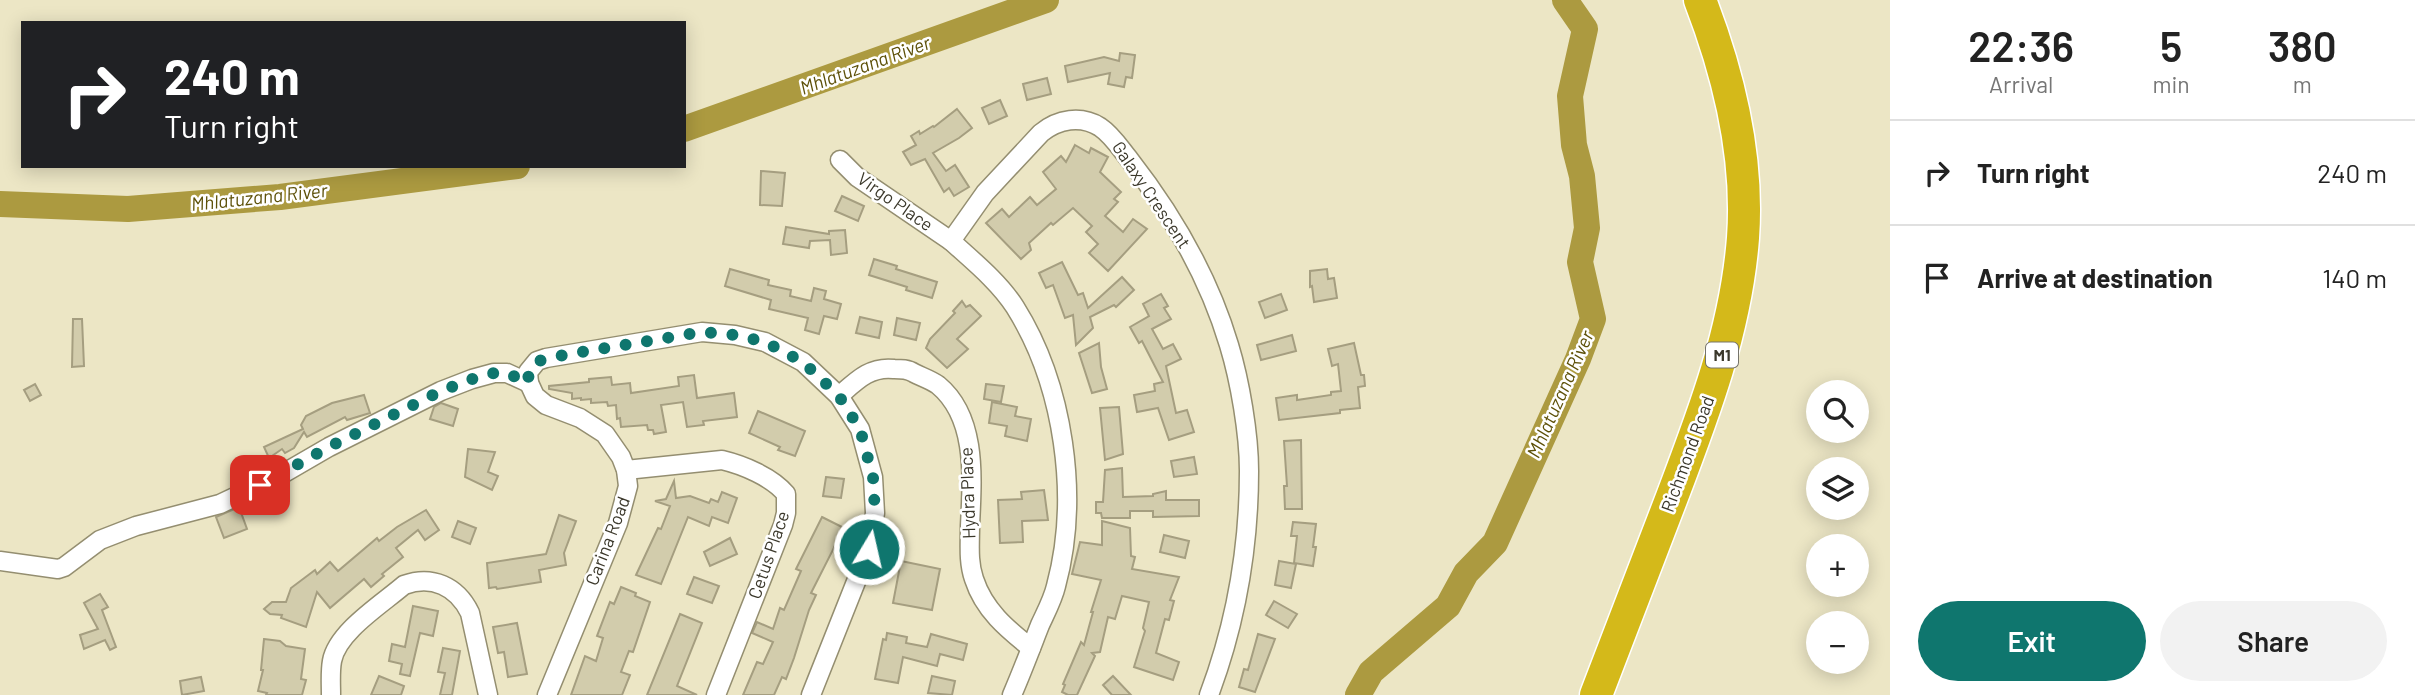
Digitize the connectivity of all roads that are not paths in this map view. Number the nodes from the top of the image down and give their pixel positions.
1 (1700, 0) edge
2 (841, 160) dead end
3 (951, 241) junction
4 (528, 383) junction
5 (839, 396) junction
6 (626, 470) junction
7 (0, 561) edge
8 (1031, 648) junction
9 (331, 695) edge
10 (488, 695) edge
11 (547, 695) edge
12 (716, 695) edge
13 (811, 695) edge
14 (1012, 695) edge
15 (1209, 695) edge
16 (1596, 695) edge

1 - 16 highway, Richmond Road / M1
2 - 3 street, Virgo Place
3 - 8 street
3 - 15 street, Galaxy Crescent
4 - 5 street
4 - 6 street, Carina Road
4 - 7 street
5 - 8 street, Hydra Place
5 - 13 street
6 - 11 street, Carina Road
6 - 12 street, Cetus Place
8 - 14 street
9 - 10 street

